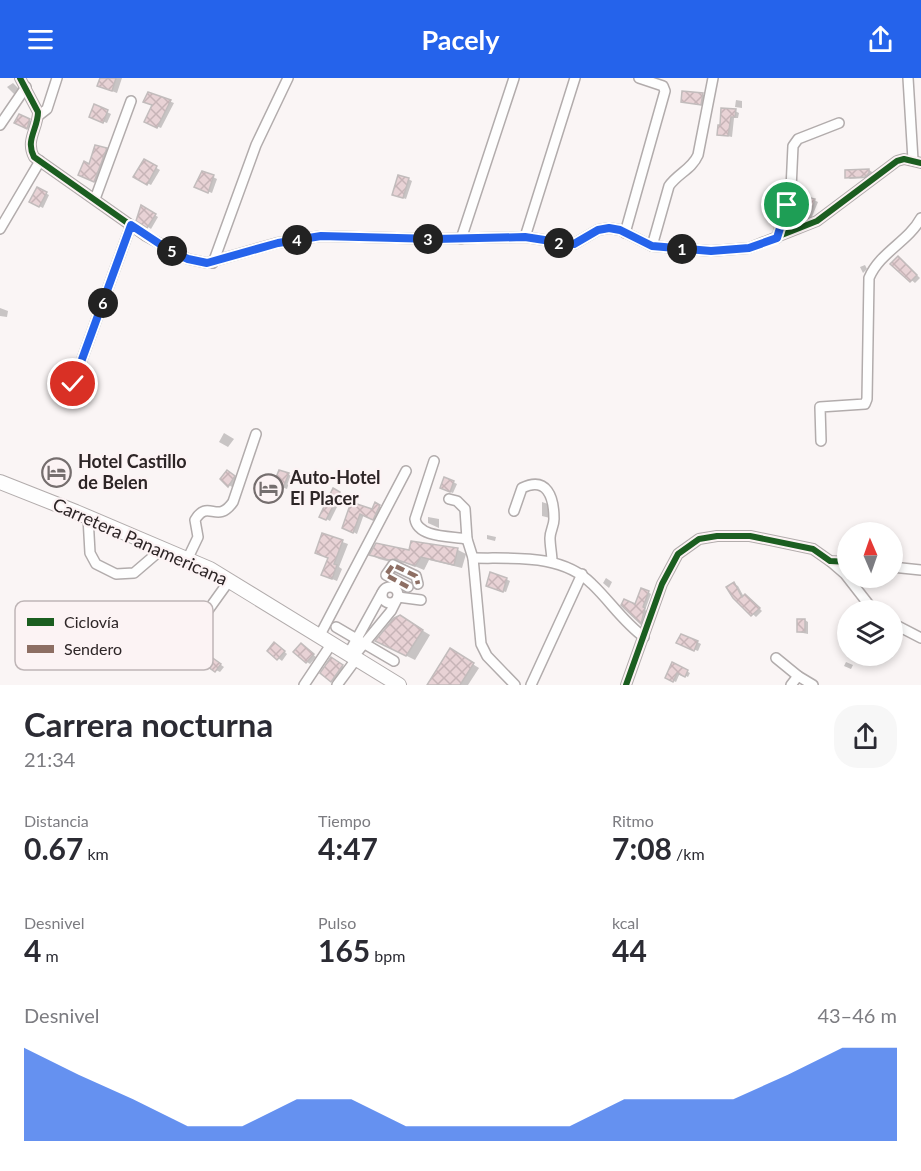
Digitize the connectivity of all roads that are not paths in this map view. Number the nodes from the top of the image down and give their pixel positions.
1 (20, 78) edge
2 (57, 78) edge
3 (288, 78) edge
4 (514, 78) edge
5 (575, 78) edge
6 (639, 78) edge
7 (713, 78) edge
8 (908, 78) edge
9 (26, 87) junction
10 (131, 101) dead end
11 (38, 116) junction
12 (839, 123) dead end
13 (0, 125) edge
14 (40, 161) junction
15 (917, 162) edge
16 (95, 199) junction
17 (921, 218) edge
18 (131, 225) junction
19 (0, 229) edge
20 (626, 233) junction
21 (525, 237) junction
22 (777, 238) junction
23 (461, 239) junction
24 (652, 246) junction
25 (213, 263) junction
26 (73, 384) dead end
27 (256, 434) dead end
28 (821, 441) dead end
29 (434, 461) dead end
30 (406, 471) dead end
31 (0, 482) edge
32 (449, 499) dead end
33 (514, 512) dead end
34 (88, 517) junction
35 (467, 539) junction
36 (162, 549) junction
37 (473, 558) junction
38 (187, 560) junction
39 (830, 561) junction
40 (837, 561) edge
41 (552, 562) junction
42 (415, 566) dead end
43 (903, 568) edge
44 (921, 570) edge
45 (582, 574) junction
46 (229, 581) junction
47 (418, 584) junction
48 (408, 587) junction
49 (397, 596) junction
50 (421, 600) dead end
51 (865, 600) edge
52 (213, 603) edge
53 (336, 627) dead end
54 (903, 629) edge
55 (644, 637) junction
56 (921, 638) edge
57 (326, 639) junction
58 (361, 641) junction
59 (353, 656) junction
60 (776, 658) dead end
61 (394, 661) dead end
62 (798, 676) junction
63 (304, 685) edge
64 (337, 685) edge
65 (399, 685) edge
66 (515, 685) edge
67 (531, 685) edge
68 (626, 685) edge
69 (791, 685) edge
70 (813, 685) edge

1 - 9 street
2 - 11 street
3 - 25 street
4 - 23 street
5 - 21 street
6 - 20 street
7 - 24 street
8 - 15 street
9 - 11 street
9 - 13 street
10 - 16 street
11 - 14 street
12 - 22 street
14 - 16 street
14 - 19 street
15 - 22 street
16 - 18 street
17 - 28 street
18 - 25 street
18 - 26 street
20 - 21 street
20 - 24 street
21 - 23 street
22 - 24 street
23 - 25 street
27 - 38 street
29 - 35 street
30 - 57 street
31 - 34 highway, Carretera Panamericana
32 - 35 street
33 - 41 street
34 - 36 highway, Carretera Panamericana
34 - 36 street
35 - 37 street
36 - 38 highway, Carretera Panamericana
37 - 41 street
37 - 66 street
38 - 46 highway, Carretera Panamericana
39 - 40 street
39 - 51 street
39 - 55 street
41 - 45 street
42 - 47 street
43 - 44 street
45 - 55 street
45 - 67 street
46 - 52 street
46 - 57 highway, Carretera Panamericana
47 - 48 street
47 - 48 street
48 - 49 street
49 - 50 street
49 - 58 street
49 - 58 street
53 - 58 street
54 - 56 street
55 - 68 street
57 - 59 highway, Carretera Panamericana
57 - 63 street
58 - 59 street
58 - 61 street
59 - 64 street
59 - 65 highway, Carretera Panamericana
60 - 62 street
62 - 69 street
62 - 70 street

